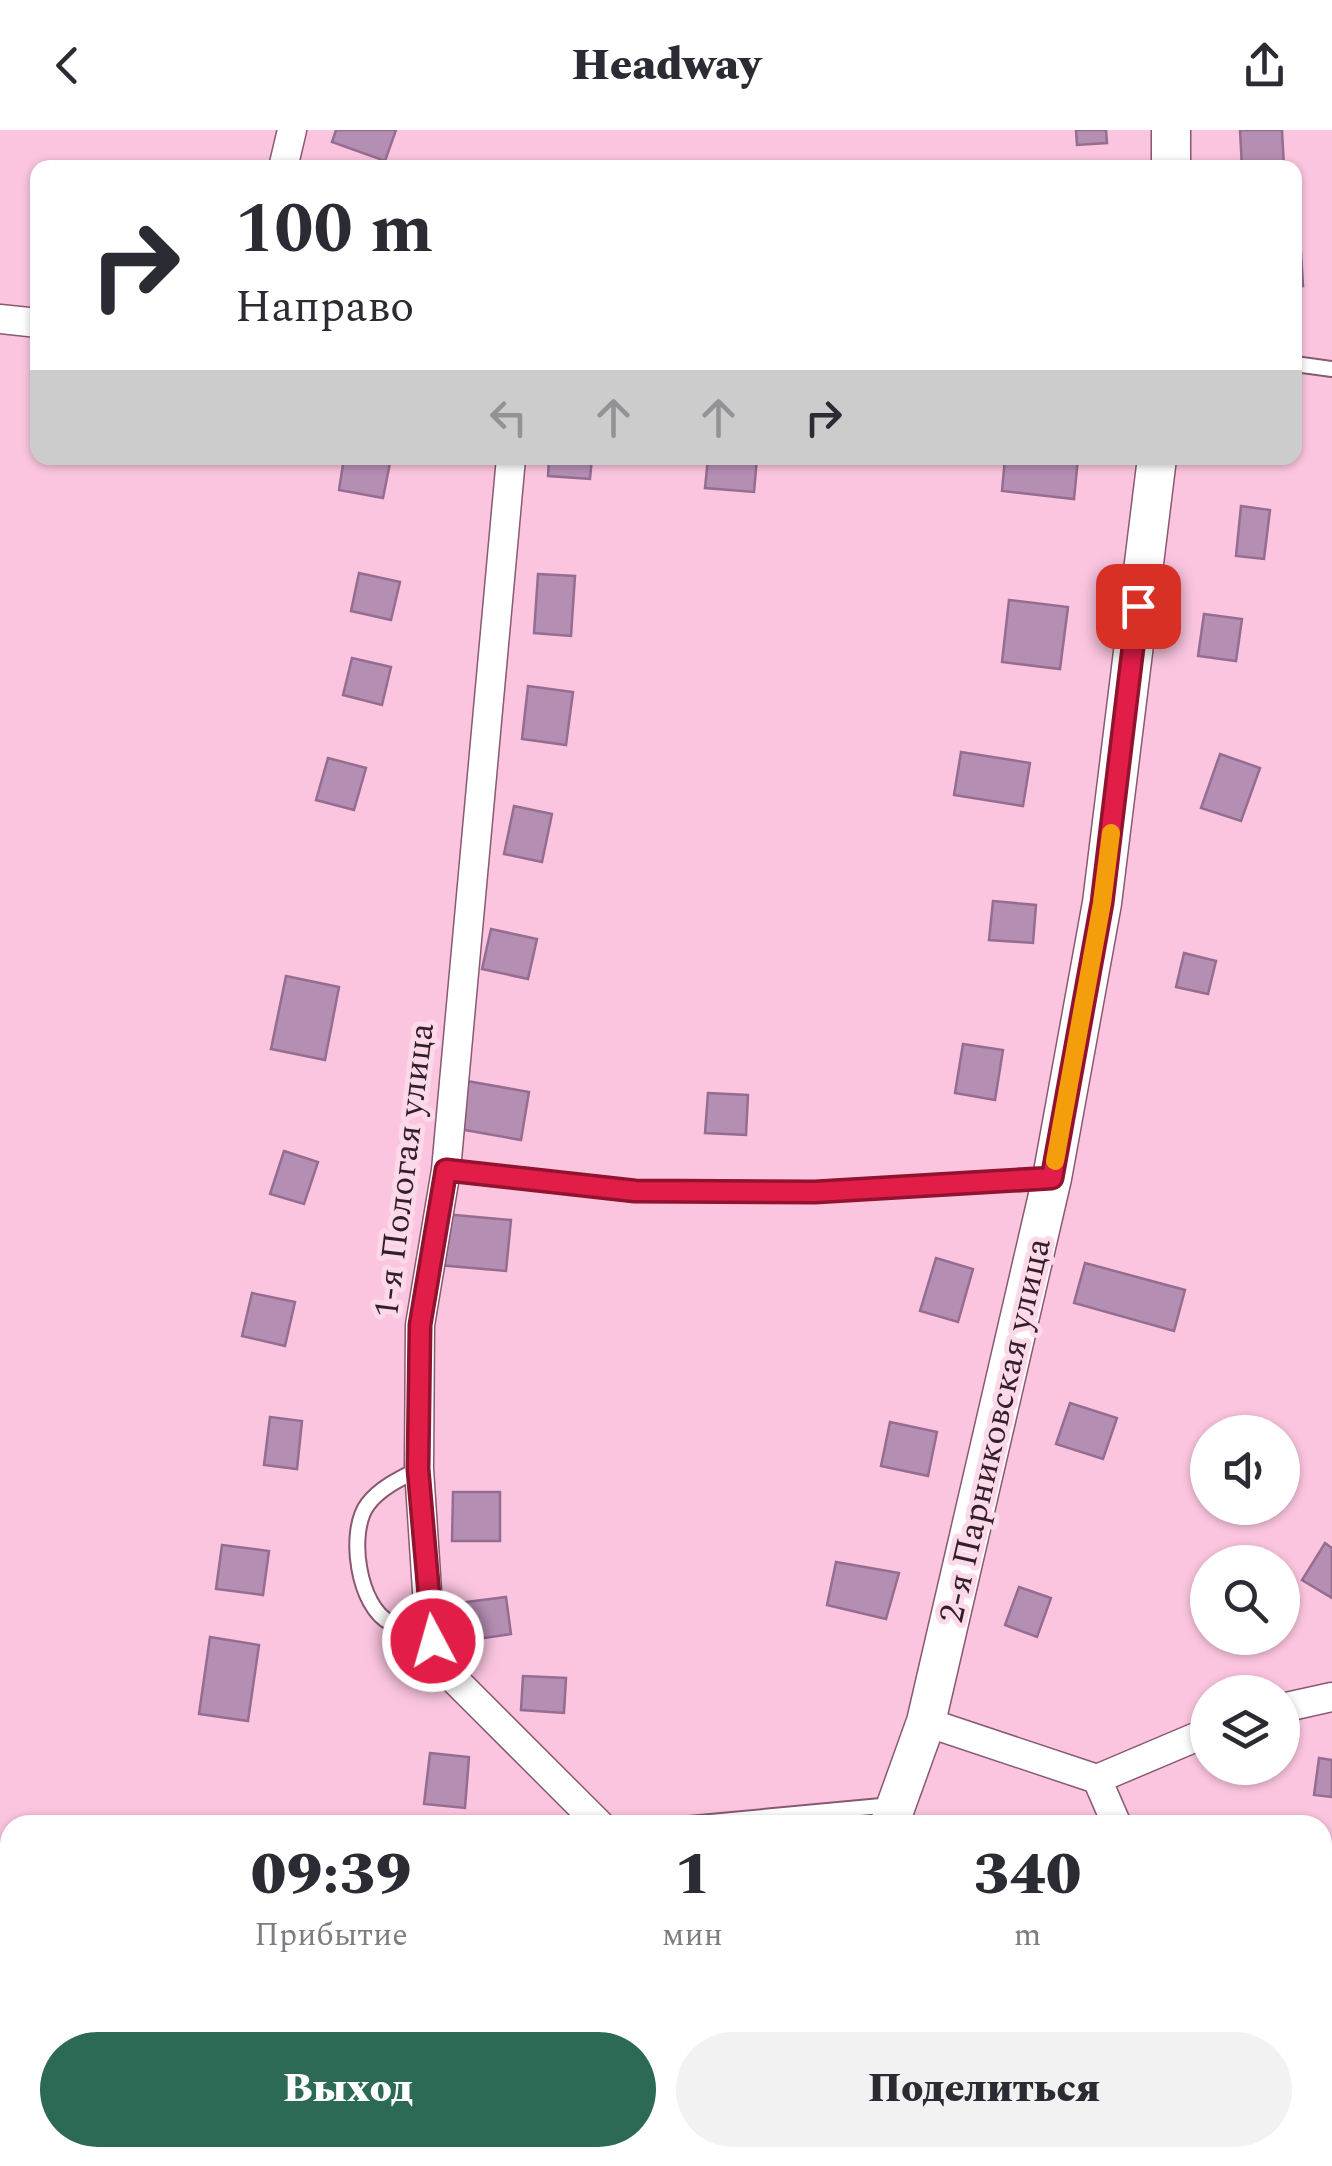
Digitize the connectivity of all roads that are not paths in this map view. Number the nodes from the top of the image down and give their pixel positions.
1 (292, 130) edge
2 (1171, 130) edge
3 (284, 160) edge
4 (1171, 160) edge
5 (0, 319) edge
6 (30, 322) edge
7 (1302, 365) edge
8 (1332, 369) edge
9 (510, 465) edge
10 (1156, 465) edge
11 (446, 1170) junction
12 (1052, 1178) junction
13 (418, 1469) junction
14 (429, 1621) junction
15 (1332, 1697) edge
16 (1300, 1704) edge
17 (926, 1722) junction
18 (1190, 1739) edge
19 (1097, 1778) junction
20 (590, 1815) edge
21 (893, 1815) edge
22 (1113, 1815) edge

1 - 3 street
2 - 4 street
5 - 6 street
7 - 8 lane
9 - 11 street, 1-я Пологая улица
10 - 12 street, 2-я Парниковская улица
11 - 12 lane
11 - 13 street, 1-я Пологая улица
12 - 17 street, 2-я Парниковская улица
13 - 14 street, 1-я Пологая улица
13 - 14 lane
14 - 20 street, 1-я Пологая улица
15 - 16 street
17 - 19 street
17 - 21 street, 2-я Парниковская улица
18 - 19 street
19 - 22 street

